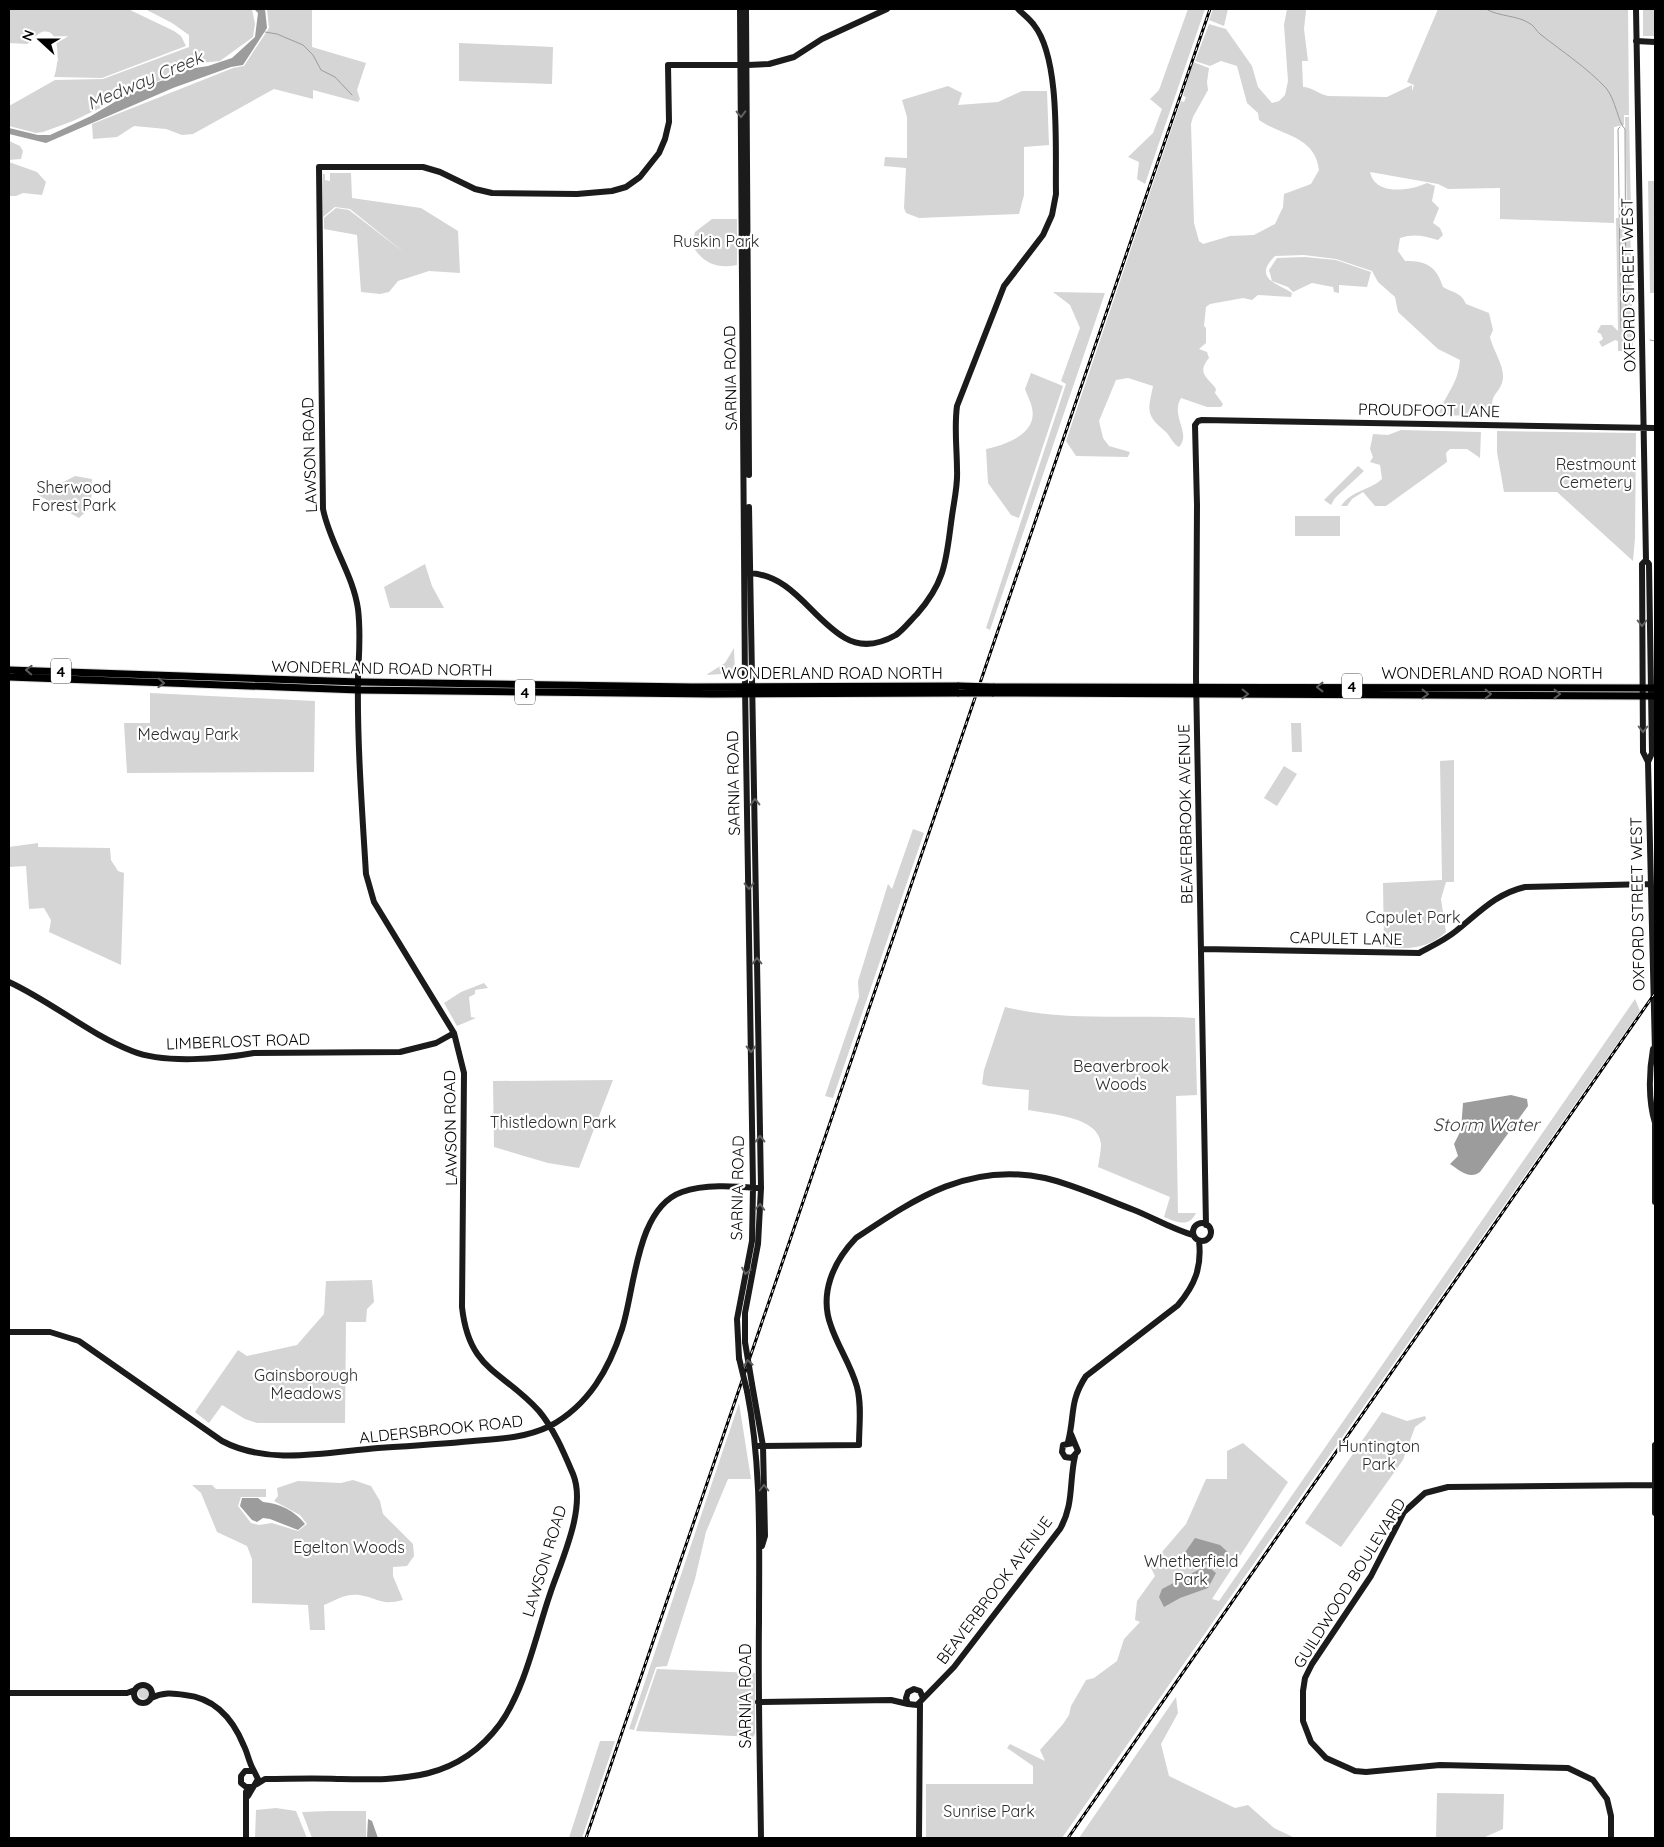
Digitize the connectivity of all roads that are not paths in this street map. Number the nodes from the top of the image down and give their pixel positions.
1 (740, 9) edge
2 (746, 9) edge
3 (887, 9) edge
4 (1018, 9) edge
5 (1636, 9) edge
6 (1636, 41) junction
7 (1655, 42) edge
8 (740, 65) junction
9 (748, 65) junction
10 (1202, 420) joint
11 (1644, 428) junction
12 (1655, 428) edge
13 (751, 573) junction
14 (9, 670) edge
15 (9, 677) edge
16 (359, 686) junction
17 (1650, 688) edge
18 (748, 690) junction
19 (1196, 690) junction
20 (1650, 696) edge
21 (1650, 884) junction
22 (1202, 948) junction
23 (9, 982) edge
24 (454, 1034) junction
25 (1654, 1049) edge
26 (1655, 1121) edge
27 (753, 1188) junction
28 (761, 1188) junction
29 (1655, 1202) edge
30 (1200, 1226) junction
31 (1177, 1230) junction
32 (1193, 1236) junction
33 (1201, 1241) junction
34 (9, 1332) edge
35 (550, 1426) junction
36 (1070, 1442) junction
37 (1655, 1445) edge
38 (756, 1446) junction
39 (763, 1446) junction
40 (1075, 1456) junction
41 (1065, 1457) junction
42 (1071, 1471) junction
43 (1655, 1485) edge
44 (1655, 1513) edge
45 (761, 1554) junction
46 (151, 1688) junction
47 (930, 1690) junction
48 (920, 1691) junction
49 (9, 1693) edge
50 (160, 1693) junction
51 (135, 1694) junction
52 (906, 1694) junction
53 (152, 1698) junction
54 (891, 1700) junction
55 (921, 1701) junction
56 (758, 1702) junction
57 (910, 1705) junction
58 (919, 1719) junction
59 (249, 1762) junction
60 (245, 1771) junction
61 (255, 1773) junction
62 (265, 1779) junction
63 (244, 1786) junction
64 (255, 1786) junction
65 (248, 1796) junction
66 (246, 1838) edge
67 (761, 1838) edge
68 (919, 1838) edge
69 (1611, 1838) edge

1 - 8 street, SARNIA ROAD
2 - 9 street, SARNIA ROAD
3 - 9 street
4 - 13 street
5 - 6 street, OXFORD STREET WEST
6 - 7 street
6 - 11 street, OXFORD STREET WEST
8 - 16 street, LAWSON ROAD
8 -> 18 street, SARNIA ROAD
9 - 13 street, SARNIA ROAD
10 - 11 street, PROUDFOOT LANE
10 - 19 street, BEAVERBROOK AVENUE
11 - 12 street, PROUDFOOT LANE
11 - 17 street, OXFORD STREET WEST
13 - 18 street, SARNIA ROAD
16 -> 14 main road, WONDERLAND ROAD NORTH / 4
15 -> 16 main road, WONDERLAND ROAD NORTH / 4
16 - 18 main road, WONDERLAND ROAD NORTH / 4
16 - 24 street, LAWSON ROAD
17 -> 19 main road, WONDERLAND ROAD NORTH / 4
17 - 20 street, OXFORD STREET WEST
18 - 19 main road, WONDERLAND ROAD NORTH / 4, bridge
18 -> 27 street, SARNIA ROAD
28 -> 18 street, SARNIA ROAD
19 -> 20 main road, WONDERLAND ROAD NORTH / 4
19 - 22 street, BEAVERBROOK AVENUE
20 - 21 street, OXFORD STREET WEST
21 - 22 street, CAPULET LANE
21 - 25 street, OXFORD STREET WEST
22 - 30 street, BEAVERBROOK AVENUE
23 - 24 street, LIMBERLOST ROAD
24 - 35 street, LAWSON ROAD
25 - 26 street, OXFORD STREET WEST
26 - 29 street, OXFORD STREET WEST
27 - 28 street, ALDERSBROOK ROAD
27 - 35 street, ALDERSBROOK ROAD
27 -> 38 street, SARNIA ROAD, bridge
39 -> 28 street, SARNIA ROAD, bridge
30 - 31 street
30 - 32 street
30 - 33 street
31 - 32 street
31 - 39 street
32 - 33 street
33 - 36 street
34 - 35 street, ALDERSBROOK ROAD
35 - 62 street, LAWSON ROAD
36 - 40 street
36 - 41 street
37 - 43 street
38 - 39 street
38 - 45 street, SARNIA ROAD
45 -> 39 street, SARNIA ROAD
40 - 41 street
40 - 42 street, BEAVERBROOK AVENUE
41 - 42 street, BEAVERBROOK AVENUE
42 - 47 street, BEAVERBROOK AVENUE
43 - 44 street
43 - 69 street, GUILDWOOD BOULEVARD
45 - 56 street, SARNIA ROAD
46 - 50 street
46 - 51 street
46 - 53 street
47 - 48 street
47 - 55 street, BEAVERBROOK AVENUE
48 - 52 street
48 - 55 street
49 - 51 street
50 - 53 street
50 - 59 street
51 - 53 street
52 - 54 street
52 - 57 street
54 - 56 street
54 - 57 street
55 - 57 street
55 - 58 street
56 - 67 street, SARNIA ROAD
57 - 58 street
58 - 68 street
59 - 60 street
59 - 61 street
60 - 61 street
60 - 63 street
61 - 62 street
61 - 64 street
62 - 64 street
63 - 64 street
63 - 65 street
64 - 65 street
65 - 66 street

